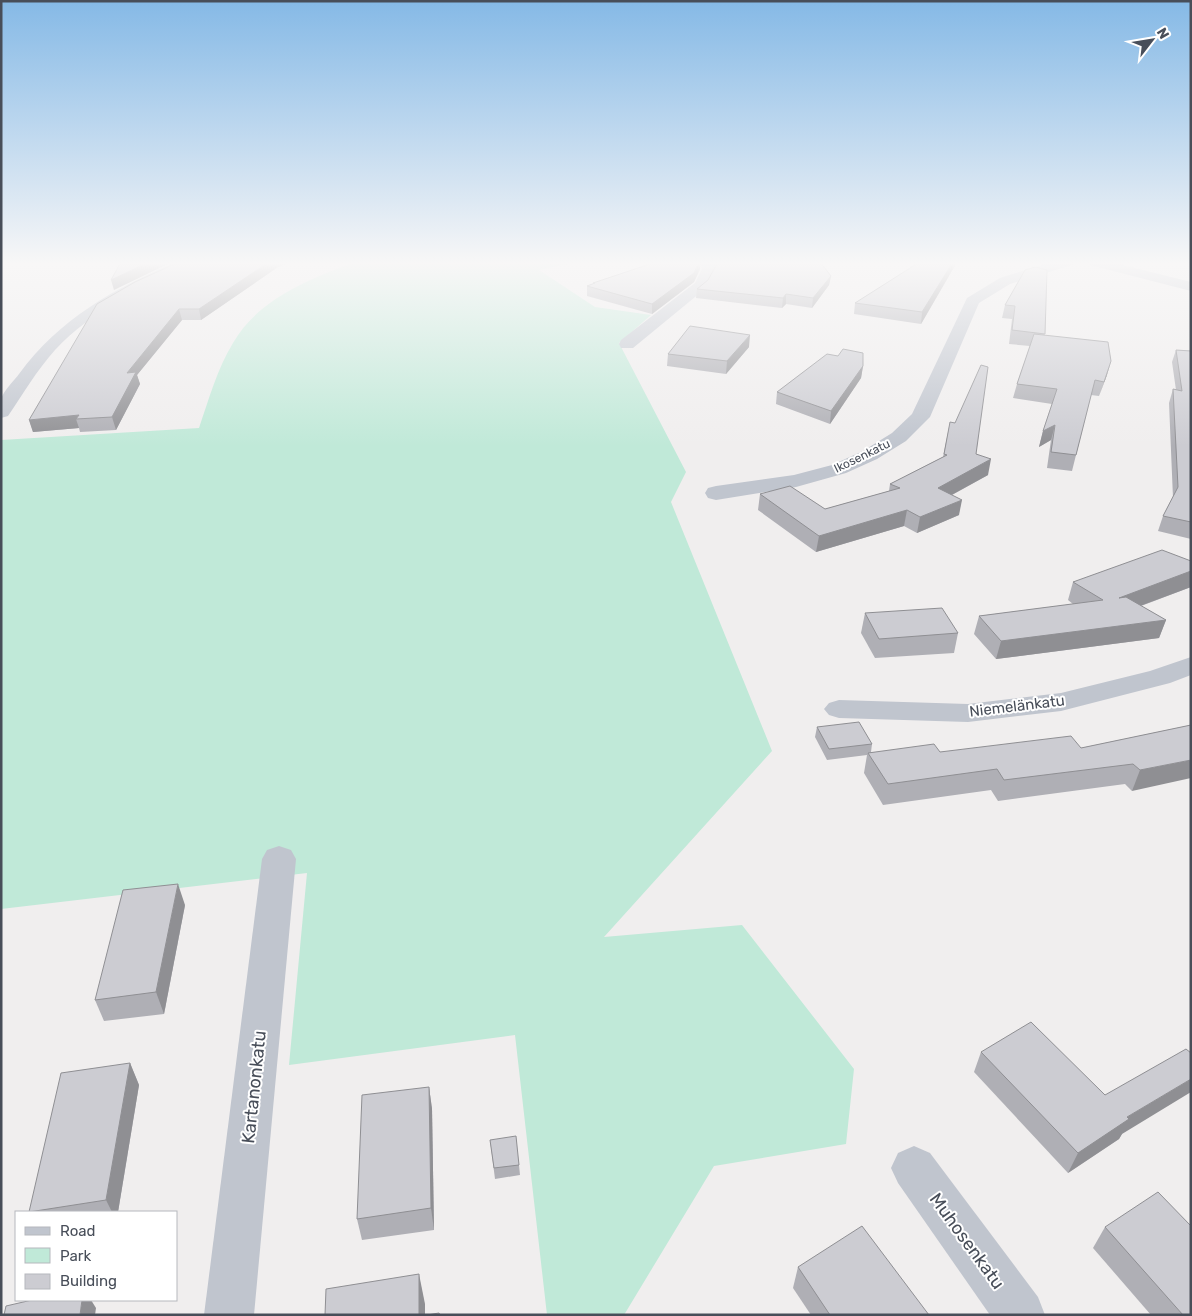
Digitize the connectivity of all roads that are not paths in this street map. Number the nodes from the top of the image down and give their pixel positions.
1 (76, 323) edge
2 (653, 323) edge
3 (962, 323) edge
4 (627, 344) dead end
5 (1, 412) edge
6 (716, 493) dead end
7 (1191, 665) edge
8 (839, 708) dead end
9 (279, 859) dead end
10 (914, 1168) dead end
11 (229, 1315) edge
12 (1020, 1315) edge

1 - 5 street
2 - 4 street
3 - 6 street, Ikosenkatu
7 - 8 street, Niemelänkatu
9 - 11 street, Kartanonkatu
10 - 12 street, Muhosenkatu

